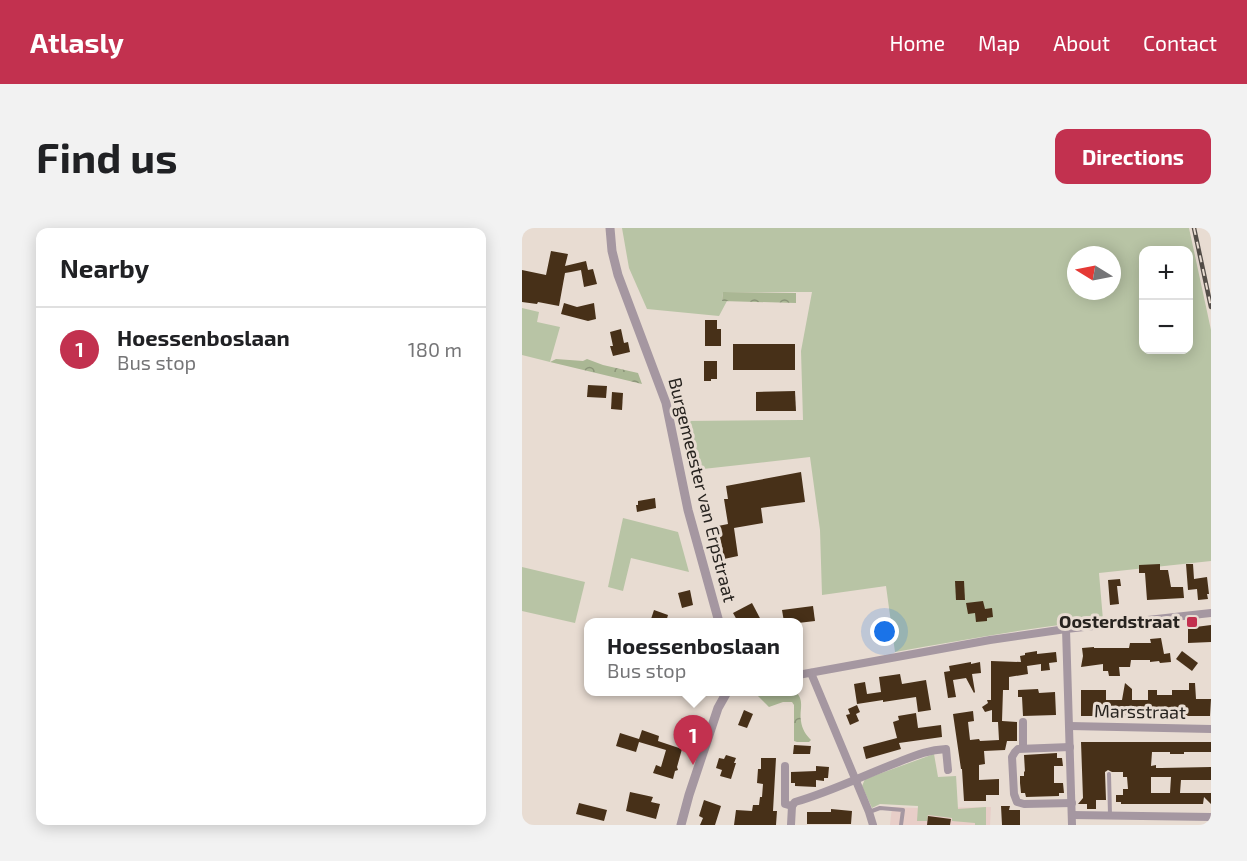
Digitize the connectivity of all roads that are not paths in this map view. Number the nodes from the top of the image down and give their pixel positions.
1 (610, 228) edge
2 (1211, 613) edge
3 (718, 618) edge
4 (1066, 629) junction
5 (811, 673) junction
6 (803, 674) edge
7 (725, 696) edge
8 (1023, 722) dead end
9 (1070, 726) junction
10 (1211, 729) edge
11 (1070, 747) junction
12 (1023, 748) junction
13 (785, 766) dead end
14 (948, 770) dead end
15 (1109, 774) dead end
16 (855, 779) junction
17 (1072, 802) junction
18 (792, 806) junction
19 (869, 812) junction
20 (1072, 815) junction
21 (1110, 816) junction
22 (1211, 817) edge
23 (681, 825) edge
24 (791, 825) edge
25 (873, 825) edge
26 (901, 825) edge
27 (1072, 825) edge

1 - 3 street, Burgemeester van Erpstraat
2 - 4 street
4 - 5 street
4 - 9 street
5 - 6 street
5 - 16 street
7 - 23 street
8 - 12 street
9 - 10 street, Marsstraat
9 - 11 street
11 - 12 street
11 - 17 street
12 - 17 street
13 - 18 street
14 - 16 street
15 - 21 lane
16 - 18 street
16 - 19 street
17 - 20 street
18 - 24 street
19 - 25 street
19 - 26 lane
20 - 21 street
20 - 27 street
21 - 22 street

